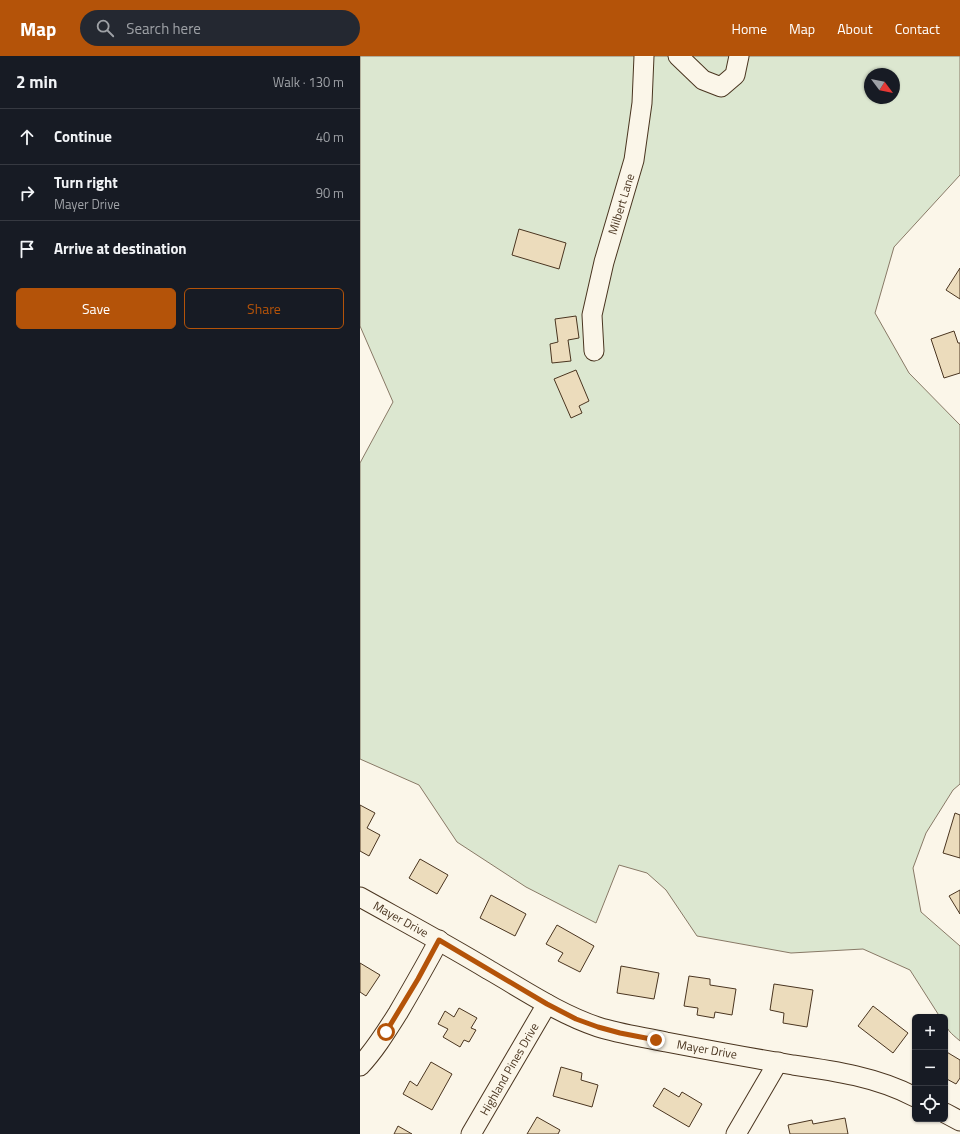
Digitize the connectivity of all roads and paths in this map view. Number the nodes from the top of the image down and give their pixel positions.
1 (644, 56) edge
2 (678, 56) edge
3 (739, 56) edge
4 (594, 351) dead end
5 (360, 897) edge
6 (439, 940) junction
7 (547, 1004) junction
8 (778, 1062) junction
9 (360, 1066) edge
10 (912, 1095) edge
11 (948, 1115) edge
12 (960, 1121) edge
13 (472, 1134) edge
14 (736, 1134) edge

1 - 4 street, Milbert Lane
2 - 3 street
5 - 6 street, Mayer Drive
6 - 7 street, Mayer Drive
6 - 9 street
7 - 8 street, Mayer Drive
7 - 13 street, Highland Pines Drive
8 - 10 street, Mayer Drive
8 - 14 street
11 - 12 street

